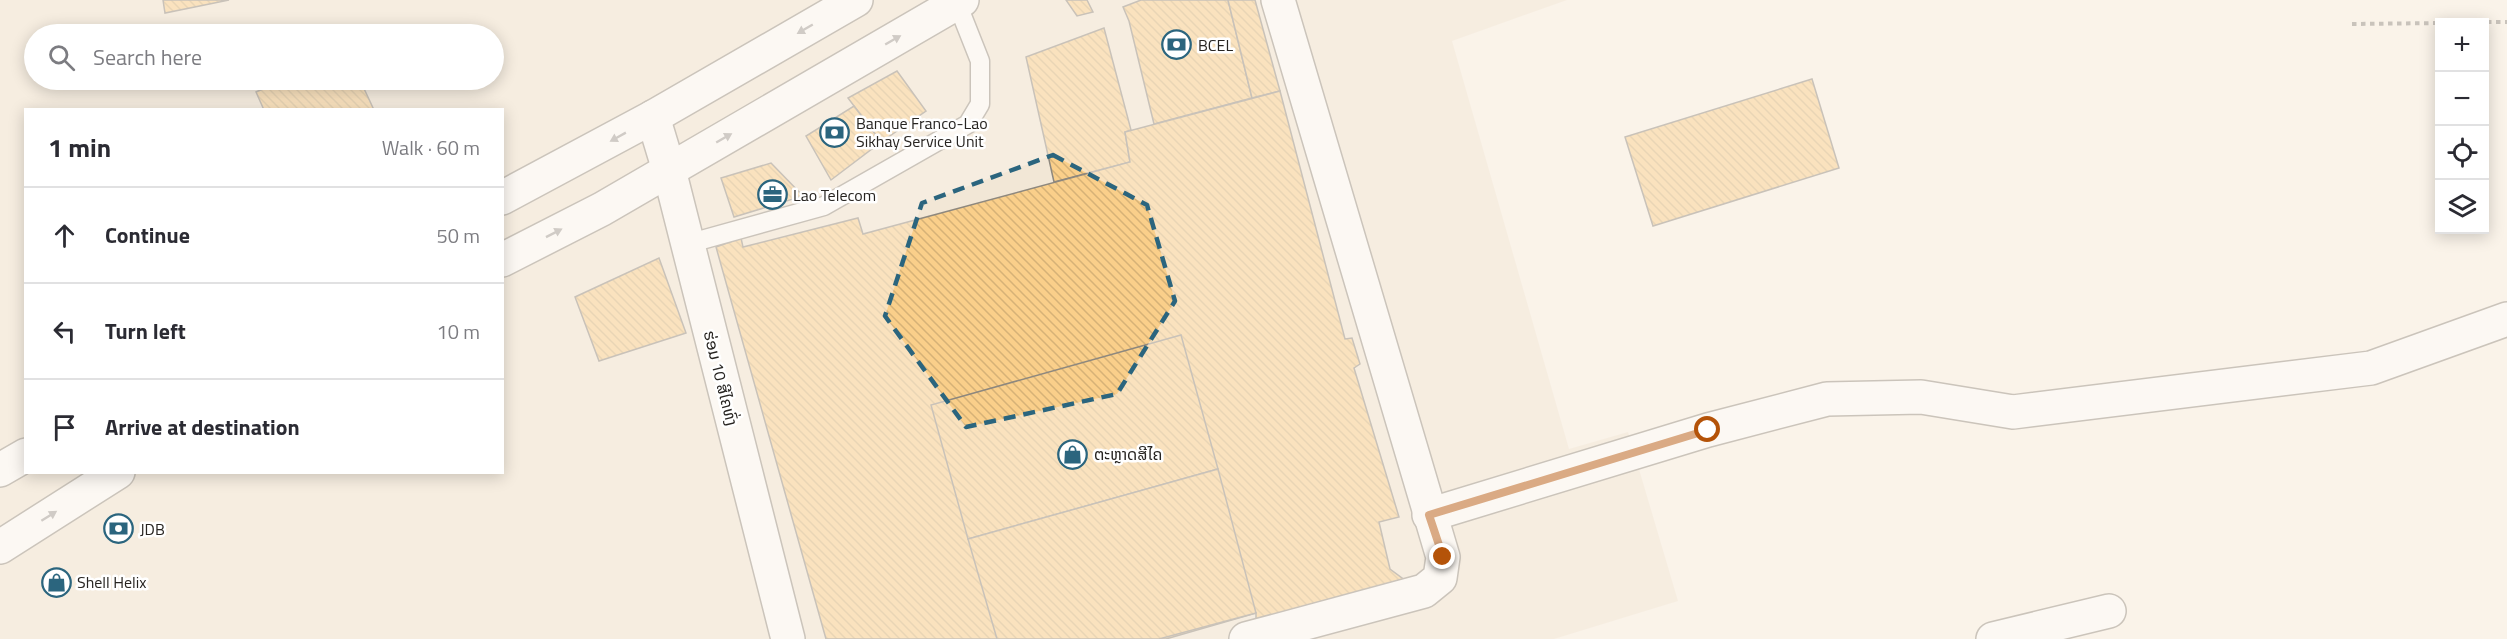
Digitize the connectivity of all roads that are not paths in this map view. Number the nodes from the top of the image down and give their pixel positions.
1 (856, 0) edge
2 (1278, 0) edge
3 (959, 2) edge
4 (653, 117) junction
5 (669, 170) junction
6 (504, 197) edge
7 (687, 244) junction
8 (504, 259) edge
9 (2507, 319) edge
10 (24, 456) edge
11 (0, 470) edge
12 (115, 474) edge
13 (1429, 515) junction
14 (0, 547) edge
15 (2109, 611) dead end
16 (788, 639) edge
17 (1246, 639) edge
18 (1994, 639) edge

1 -> 4 main road
2 - 13 main road
5 -> 3 main road
3 - 7 lane
4 - 5 main road, ຮ່ອມ 10 ສີໄຄທົ່ງ
4 -> 6 main road
5 - 7 main road, ຮ່ອມ 10 ສີໄຄທົ່ງ
8 -> 5 main road
7 - 16 main road, ຮ່ອມ 10 ສີໄຄທົ່ງ
9 - 13 main road
10 - 11 main road
14 -> 12 main road
13 - 17 main road
15 - 18 main road

